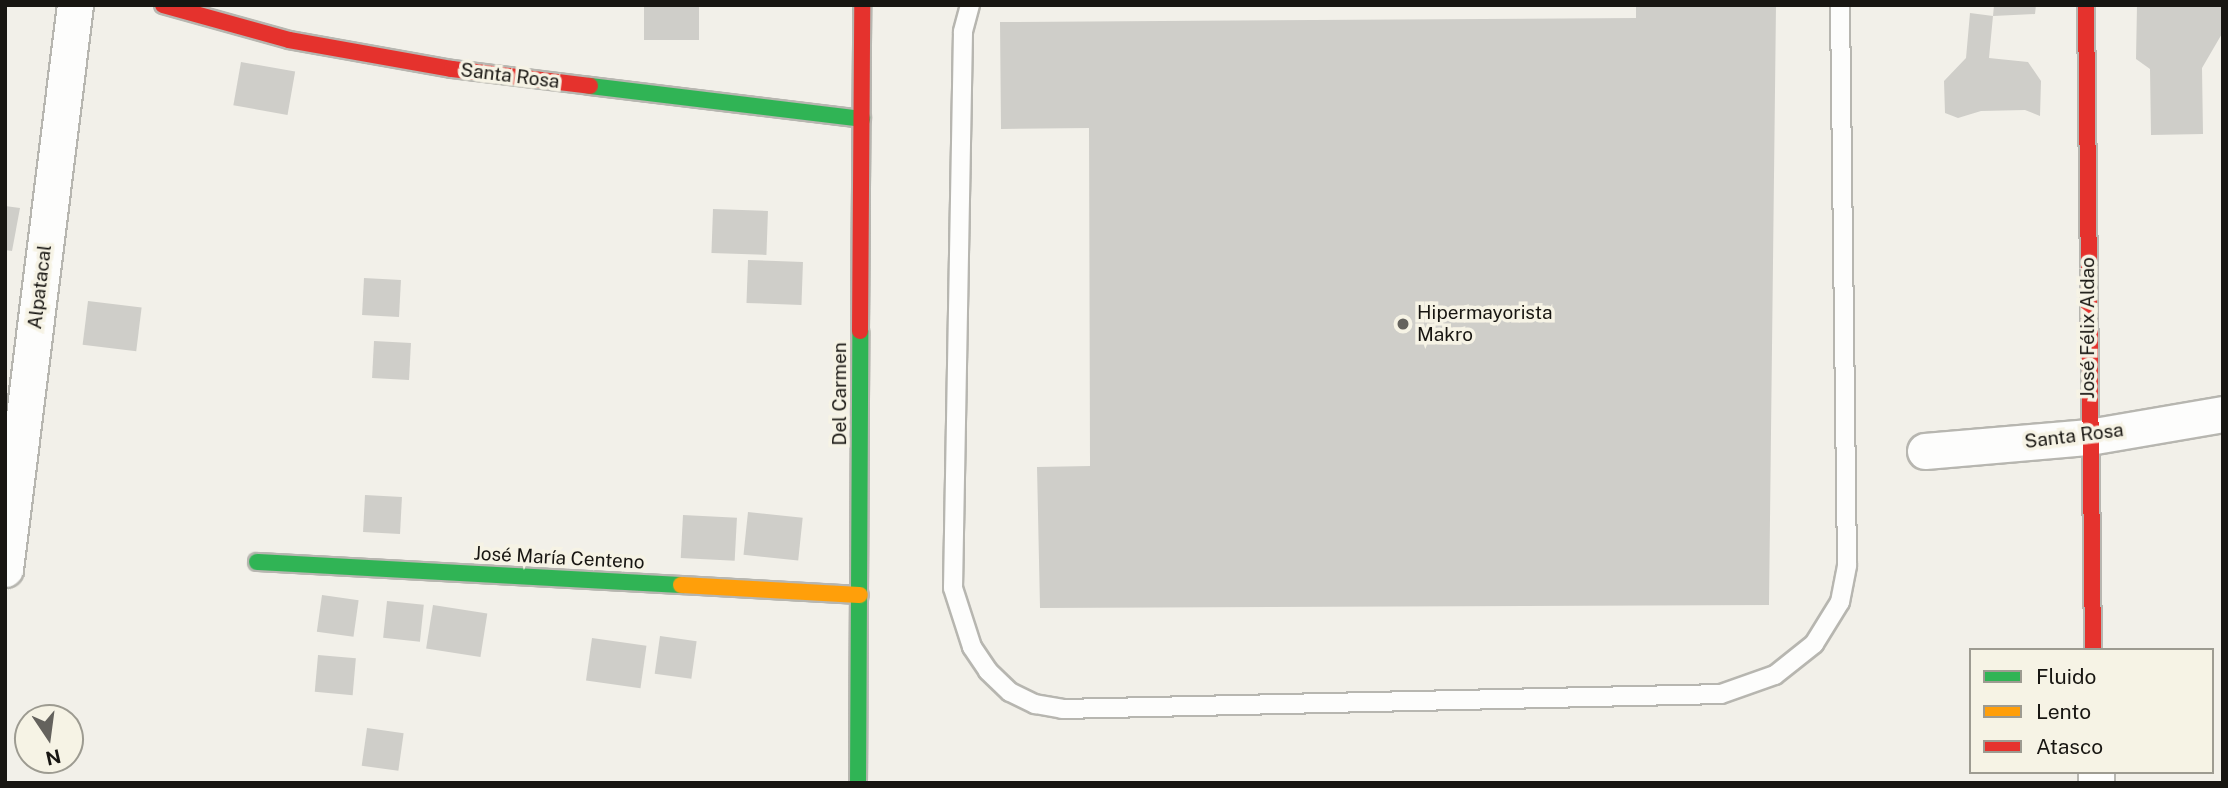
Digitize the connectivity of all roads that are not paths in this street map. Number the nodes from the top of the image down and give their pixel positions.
1 (75, 5) edge
2 (163, 5) edge
3 (862, 5) edge
4 (970, 5) edge
5 (1840, 5) edge
6 (2086, 5) edge
7 (862, 119) junction
8 (2223, 414) edge
9 (2089, 437) junction
10 (1925, 451) dead end
11 (257, 562) dead end
12 (5, 569) edge
13 (860, 595) junction
14 (2093, 648) edge
15 (858, 783) edge

1 - 12 street, Alpatacal
2 - 7 street, Santa Rosa
3 - 7 street, Del Carmen
4 - 5 lane
6 - 9 street, José Félix Aldao
7 - 13 street, Del Carmen
8 - 9 street, Santa Rosa
9 - 10 street, Santa Rosa
9 - 14 street, José Félix Aldao
11 - 13 street, José María Centeno
13 - 15 street, Del Carmen

